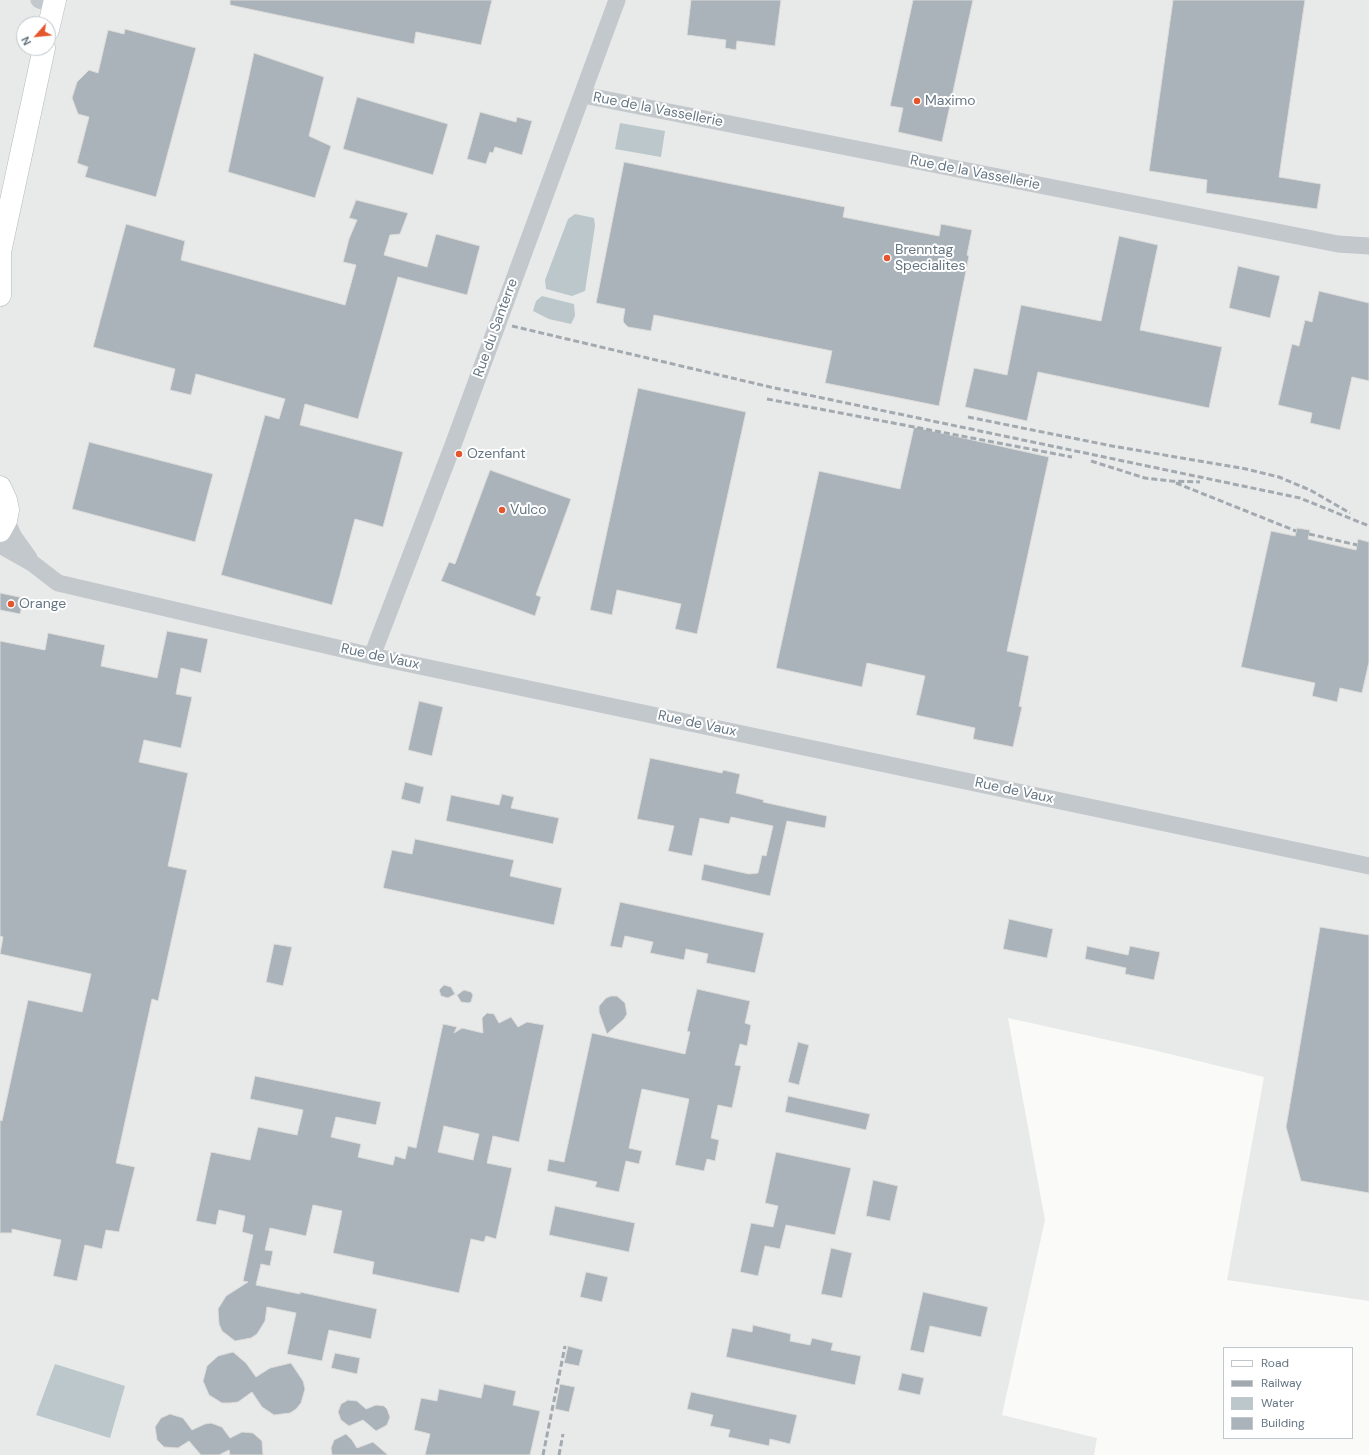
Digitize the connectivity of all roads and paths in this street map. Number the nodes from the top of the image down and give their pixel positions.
1 (618, 0) edge
2 (49, 2) edge
3 (48, 16) edge
4 (42, 56) edge
5 (583, 95) junction
6 (1369, 246) edge
7 (0, 252) edge
8 (0, 295) edge
9 (0, 487) edge
10 (3, 526) edge
11 (0, 545) edge
12 (32, 563) junction
13 (372, 656) junction
14 (1369, 866) edge

1 - 5 street, Rue du Santerre
2 - 3 main road
4 - 7 main road
5 - 6 street, Rue de la Vassellerie
5 - 13 street, Rue du Santerre
7 - 8 main road
9 - 10 main road
10 - 12 street, Rue de Vaux
11 - 12 street, Rue de Vaux
12 - 13 street, Rue de Vaux
13 - 14 street, Rue de Vaux

